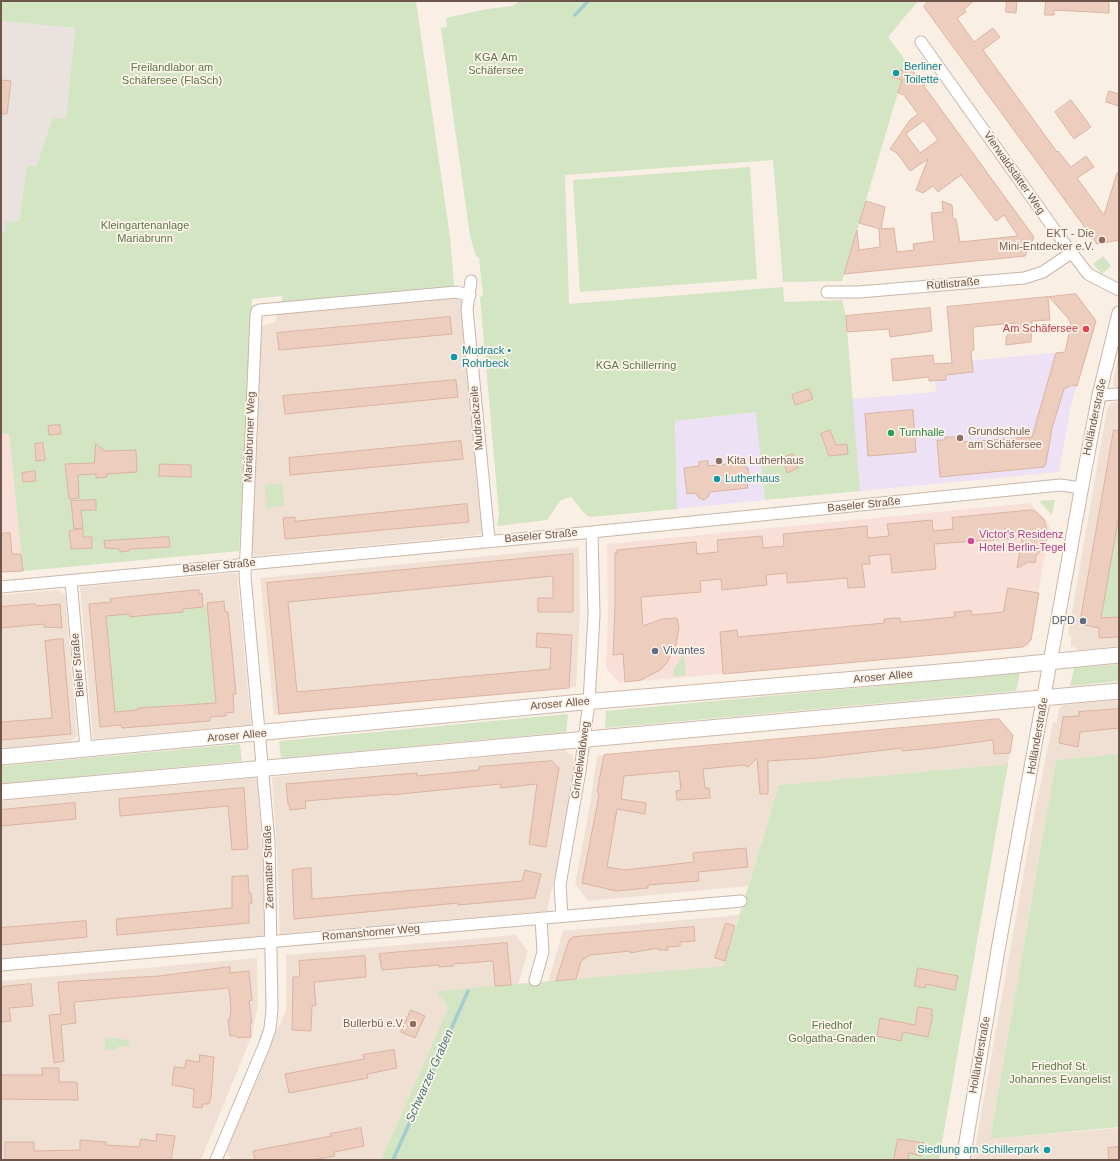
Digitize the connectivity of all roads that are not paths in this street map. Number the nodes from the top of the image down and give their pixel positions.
1 (921, 42) dead end
2 (1071, 253) junction
3 (471, 281) dead end
4 (1119, 290) edge
5 (827, 292) dead end
6 (470, 295) junction
7 (1119, 313) edge
8 (1119, 394) edge
9 (1099, 395) junction
10 (1082, 488) junction
11 (592, 532) junction
12 (489, 540) junction
13 (245, 564) junction
14 (71, 581) junction
15 (1, 587) edge
16 (1119, 655) edge
17 (1051, 661) junction
18 (1119, 691) edge
19 (1045, 698) junction
20 (589, 702) junction
21 (259, 734) junction
22 (585, 739) junction
23 (86, 749) junction
24 (1, 757) edge
25 (263, 768) junction
26 (1, 792) edge
27 (742, 901) dead end
28 (562, 916) junction
29 (541, 918) junction
30 (271, 942) junction
31 (1, 965) edge
32 (536, 980) dead end
33 (216, 1160) edge
34 (963, 1160) edge

1 - 2 street, Vierwaldstätter Weg
2 - 4 street, Vierwaldstätter Weg
2 - 5 street, Rütlistraße
3 - 6 street, Mudrackzeile
6 - 12 street, Mudrackzeile
6 - 13 street, Mariabrunner Weg
7 - 9 street, Holländerstraße
8 - 9 street
9 - 10 street, Holländerstraße
10 - 11 street, Baseler Straße
10 - 17 street, Holländerstraße
11 - 12 street, Baseler Straße
11 - 20 street, Grindelwaldweg
12 - 13 street, Baseler Straße
13 - 14 street, Baseler Straße
13 - 21 street, Zermatter Straße
14 - 15 street, Baseler Straße
14 - 23 street, Bieler Straße
16 - 17 main road, Aroser Allee
17 - 19 street, Holländerstraße
17 - 20 main road, Aroser Allee
18 - 19 main road
19 - 22 main road
19 - 34 street, Holländerstraße
20 - 21 main road, Aroser Allee
20 - 22 street, Grindelwaldweg
21 - 23 main road, Aroser Allee
21 - 25 street, Zermatter Straße
22 - 25 main road
22 - 28 street, Grindelwaldweg
23 - 24 main road, Aroser Allee
25 - 26 main road
25 - 30 street, Zermatter Straße
27 - 28 street, Romanshorner Weg
28 - 29 street, Romanshorner Weg
29 - 30 street, Romanshorner Weg
29 - 32 street
30 - 31 street, Romanshorner Weg
30 - 33 street, Zermatter Straße

